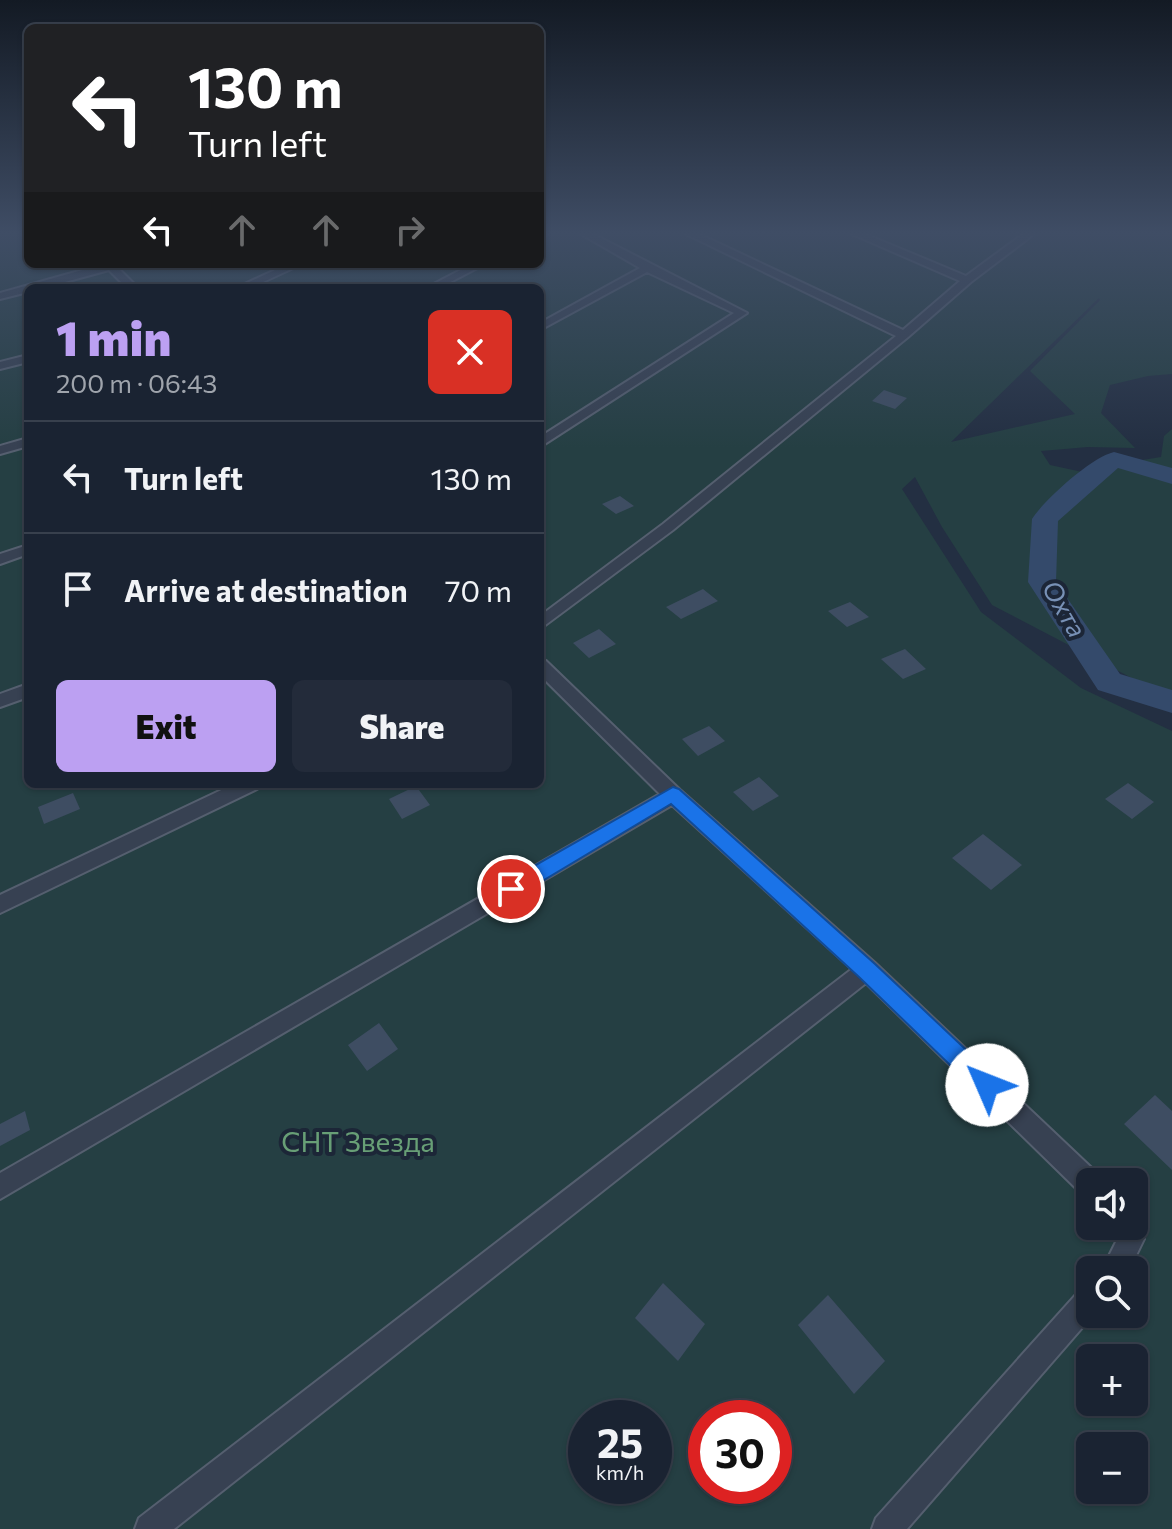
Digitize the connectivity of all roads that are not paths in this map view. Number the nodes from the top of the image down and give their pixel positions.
1 (579, 305) edge
2 (726, 305) edge
3 (841, 305) edge
4 (938, 305) edge
5 (544, 325) edge
6 (904, 335) junction
7 (24, 359) edge
8 (0, 366) edge
9 (544, 440) edge
10 (24, 443) edge
11 (0, 450) edge
12 (24, 550) edge
13 (0, 559) edge
14 (544, 621) edge
15 (544, 669) edge
16 (24, 692) edge
17 (0, 701) edge
18 (243, 788) edge
19 (673, 795) junction
20 (0, 904) edge
21 (867, 970) junction
22 (1076, 1171) edge
23 (0, 1187) edge
24 (1076, 1314) edge
25 (150, 1529) edge
26 (887, 1529) edge

1 - 5 street
2 - 9 street
3 - 6 street
4 - 6 street
6 - 14 street
7 - 8 street
10 - 11 street
12 - 13 street
15 - 19 street
16 - 17 street
18 - 20 street
19 - 21 street
19 - 23 street
21 - 22 street
21 - 25 street
24 - 26 street

